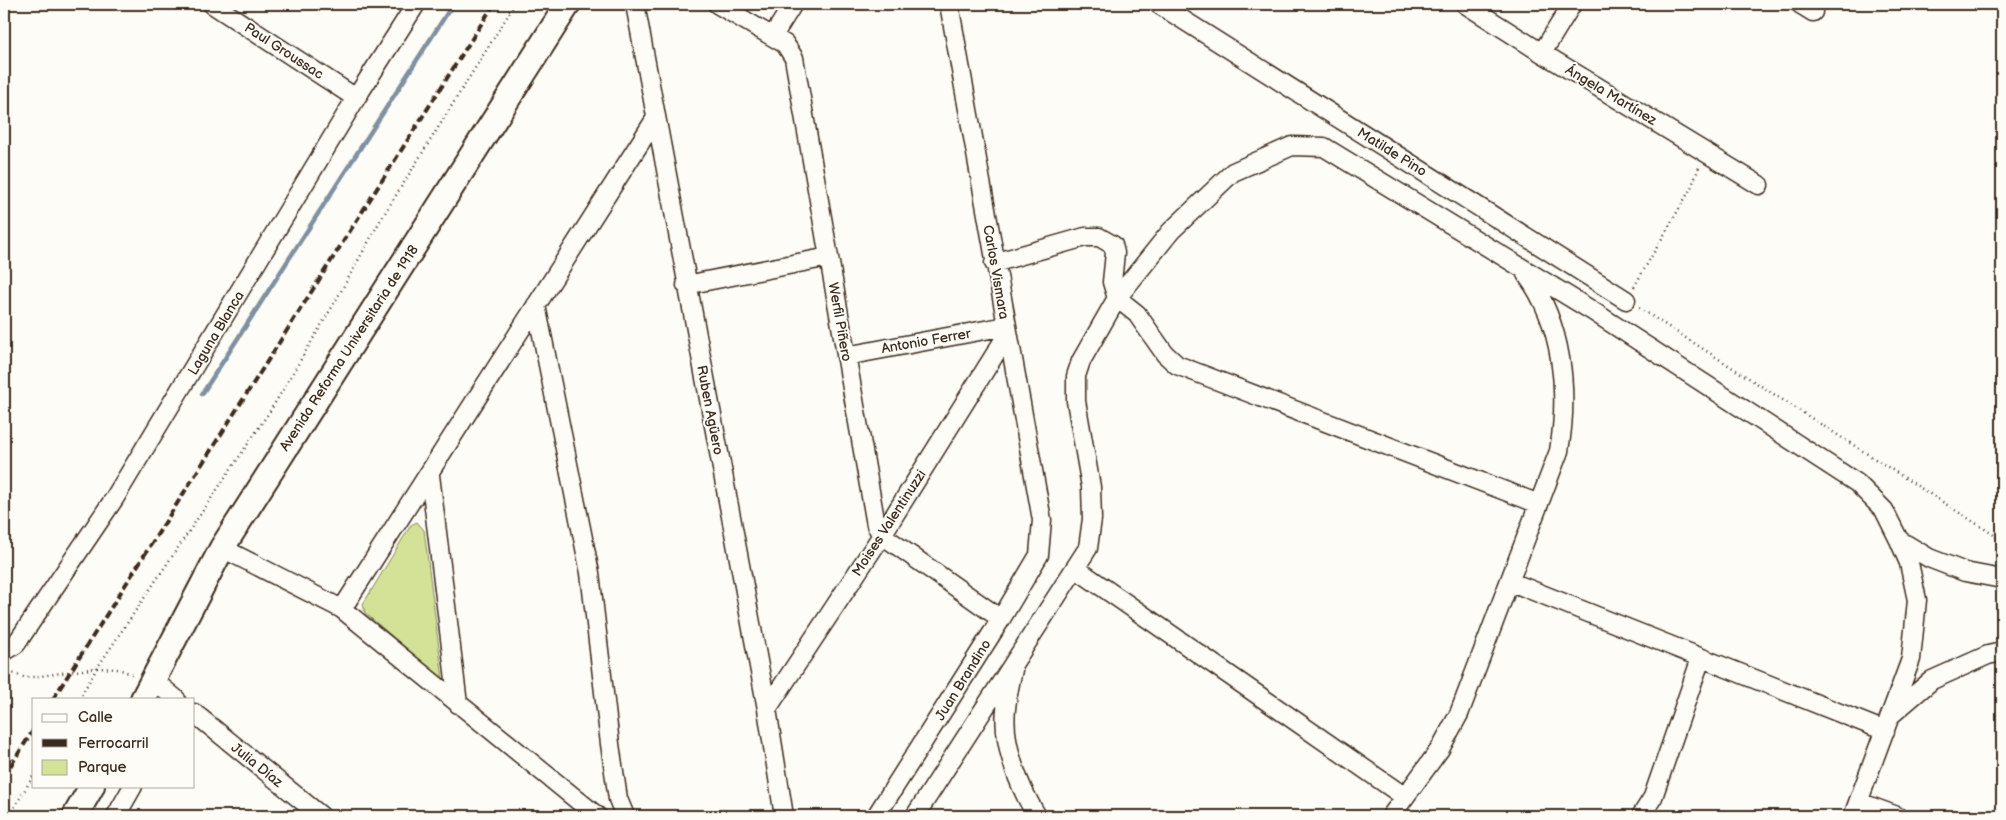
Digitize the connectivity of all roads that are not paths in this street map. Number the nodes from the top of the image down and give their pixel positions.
1 (212, 4) edge
2 (416, 4) edge
3 (568, 4) edge
4 (635, 4) edge
5 (717, 4) edge
6 (792, 4) edge
7 (949, 4) edge
8 (1158, 4) edge
9 (1464, 4) edge
10 (1572, 4) edge
11 (1177, 9) edge
12 (773, 36) junction
13 (1542, 54) junction
14 (356, 98) junction
15 (656, 118) junction
16 (1759, 185) dead end
17 (829, 257) junction
18 (994, 264) junction
19 (1521, 267) junction
20 (686, 285) junction
21 (1118, 298) junction
22 (1626, 300) road end
23 (536, 305) junction
24 (1007, 330) junction
25 (846, 356) junction
26 (430, 475) junction
27 (1539, 504) junction
28 (882, 534) junction
29 (1042, 540) joint
30 (1900, 540) junction
31 (222, 548) junction
32 (1075, 568) junction
33 (2002, 579) edge
34 (1511, 582) junction
35 (342, 610) junction
36 (1001, 620) junction
37 (4, 652) edge
38 (2002, 652) edge
39 (1701, 658) junction
40 (1014, 662) junction
41 (148, 690) edge
42 (173, 698) edge
43 (458, 704) junction
44 (767, 709) junction
45 (195, 714) edge
46 (1888, 723) junction
47 (91, 788) edge
48 (132, 788) edge
49 (1405, 797) junction
50 (1856, 809) edge
51 (75, 816) edge
52 (116, 816) edge
53 (321, 816) edge
54 (597, 816) edge
55 (625, 816) edge
56 (784, 816) edge
57 (876, 816) edge
58 (915, 816) edge
59 (1037, 816) edge
60 (1392, 816) edge
61 (1641, 816) edge
62 (1897, 816) edge

1 - 14 street, Paul Groussac
2 - 14 street, Laguna Blanca
3 - 31 main road, Avenida Reforma Universitaria de 1918
4 - 15 street, Ruben Agüero
5 - 12 street, Werfil Piñero
6 - 12 street
7 - 18 street, Carlos Vismara
8 - 11 street, Matilde Pino
9 - 13 street, Ángela Martínez
10 - 13 street
11 - 22 street, Matilde Pino
12 - 17 street, Werfil Piñero
13 - 16 street, Ángela Martínez
14 - 37 street, Laguna Blanca
15 - 20 street, Ruben Agüero
15 - 23 street
17 - 20 street
17 - 25 street, Werfil Piñero
18 - 21 street
18 - 24 street, Carlos Vismara
19 - 21 street
19 - 27 street
19 - 30 street
20 - 44 street, Ruben Agüero
21 - 27 street
21 - 32 street
23 - 26 street
23 - 55 street
24 - 25 street, Antonio Ferrer
24 - 28 street, Moises Valentinuzzi
24 - 29 street, Carlos Vismara
25 - 28 street, Werfil Piñero
26 - 35 street
26 - 43 street
27 - 34 street
28 - 36 street
28 - 44 street, Moises Valentinuzzi
29 - 36 street, Juan Brandino
30 - 33 street
30 - 46 street
31 - 35 street
31 - 41 main road, Avenida Reforma Universitaria de 1918
32 - 40 street
32 - 49 street
34 - 39 street
34 - 49 street
35 - 43 street
36 - 57 street, Juan Brandino
38 - 46 street
39 - 46 street
39 - 61 street
40 - 58 street
40 - 59 street
41 - 42 street
43 - 54 street
44 - 56 street, Ruben Agüero
45 - 53 street, Julia Díaz
46 - 50 street
47 - 51 main road
48 - 52 street
49 - 60 street
50 - 62 street

